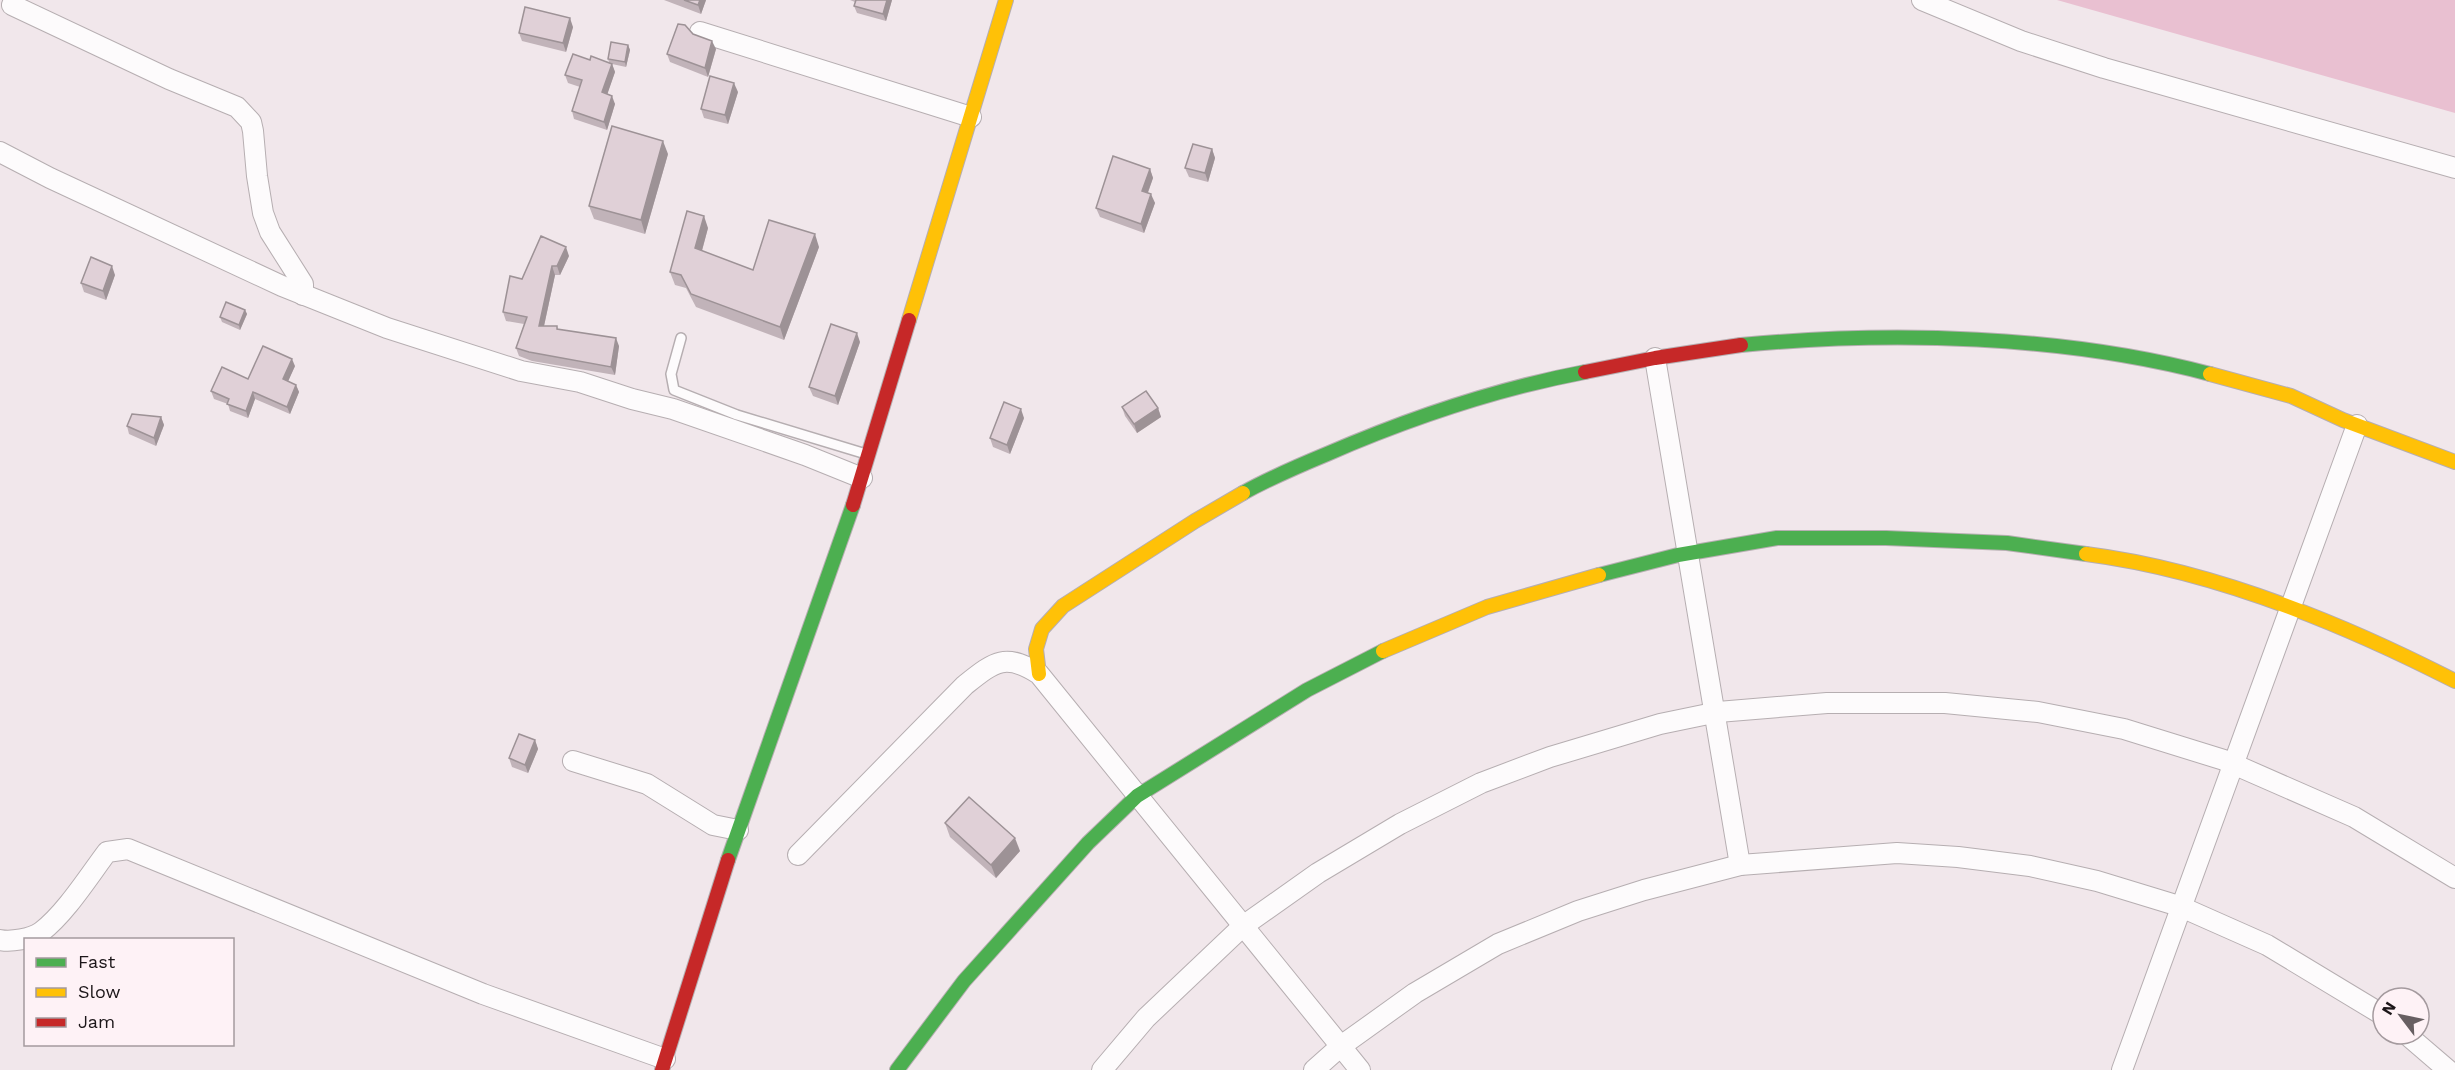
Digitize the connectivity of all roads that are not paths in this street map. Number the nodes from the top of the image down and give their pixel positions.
1 (1922, 0) edge
2 (1003, 1) edge
3 (12, 5) dead end
4 (699, 32) dead end
5 (971, 117) junction
6 (0, 152) edge
7 (2455, 168) edge
8 (303, 295) junction
9 (681, 338) dead end
10 (1655, 358) junction
11 (2357, 425) junction
12 (869, 455) junction
13 (2455, 462) edge
14 (862, 478) junction
15 (1039, 674) junction
16 (2455, 681) edge
17 (573, 761) dead end
18 (1137, 796) junction
19 (738, 830) junction
20 (798, 855) dead end
21 (1740, 865) junction
22 (2455, 878) edge
23 (1243, 926) junction
24 (0, 940) edge
25 (2371, 1008) edge
26 (1341, 1046) junction
27 (2420, 1046) edge
28 (664, 1064) edge
29 (897, 1070) edge
30 (1102, 1070) edge
31 (1314, 1070) edge
32 (1360, 1070) edge
33 (2122, 1070) edge
34 (2448, 1070) edge

1 - 7 street
2 - 5 street
3 - 8 street
4 - 5 street
5 - 12 street
6 - 8 street
8 - 14 street
9 - 12 lane
10 - 11 street
10 - 15 street
10 - 21 street
11 - 13 street
11 - 33 street
12 - 14 street
14 - 19 street
15 - 18 street
15 - 20 street
16 - 18 street
17 - 19 street
18 - 23 street
18 - 29 street
19 - 28 street
21 - 25 street
21 - 26 street
22 - 23 street
23 - 26 street
23 - 30 street
24 - 28 street
26 - 31 street
26 - 32 street
27 - 34 street

